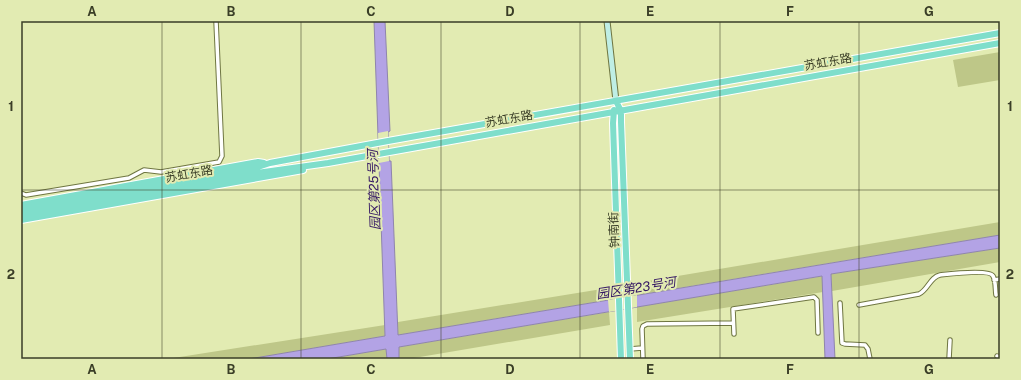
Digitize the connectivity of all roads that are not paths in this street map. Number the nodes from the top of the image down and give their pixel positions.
1 (216, 21) edge
2 (607, 21) edge
3 (1000, 33) edge
4 (1000, 43) edge
5 (616, 100) junction
6 (621, 111) junction
7 (613, 113) junction
8 (270, 163) junction
9 (328, 163) junction
10 (21, 194) edge
11 (80, 202) junction
12 (21, 205) edge
13 (21, 211) edge
14 (21, 216) edge
15 (21, 220) edge
16 (1000, 279) edge
17 (994, 280) junction
18 (996, 295) dead end
19 (840, 303) dead end
20 (859, 305) dead end
21 (733, 323) junction
22 (818, 333) dead end
23 (734, 334) dead end
24 (950, 340) dead end
25 (642, 348) junction
26 (630, 349) junction
27 (621, 359) edge
28 (630, 359) edge
29 (643, 359) edge
30 (870, 359) edge
31 (948, 359) edge

1 - 10 street
2 - 5 street, 钟南街
3 - 5 main road, 苏虹东路
4 - 6 main road, 苏虹东路
5 - 6 main road, 钟南街
5 - 7 main road, 钟南街
5 - 8 main road, 苏虹东路
6 - 7 main road, 苏虹东路
6 - 26 main road, 钟南街
7 - 9 main road, 苏虹东路
7 - 27 main road, 钟南街
8 - 11 main road, 苏虹东路
8 - 12 main road
9 - 11 main road, 苏虹东路
9 - 15 main road
11 - 13 main road, 苏虹东路
11 - 14 main road, 苏虹东路
16 - 17 street
17 - 18 street
17 - 20 street
19 - 30 street
21 - 22 street
21 - 23 street
21 - 25 street
24 - 31 street
25 - 26 street
25 - 29 street
26 - 28 main road, 钟南街

